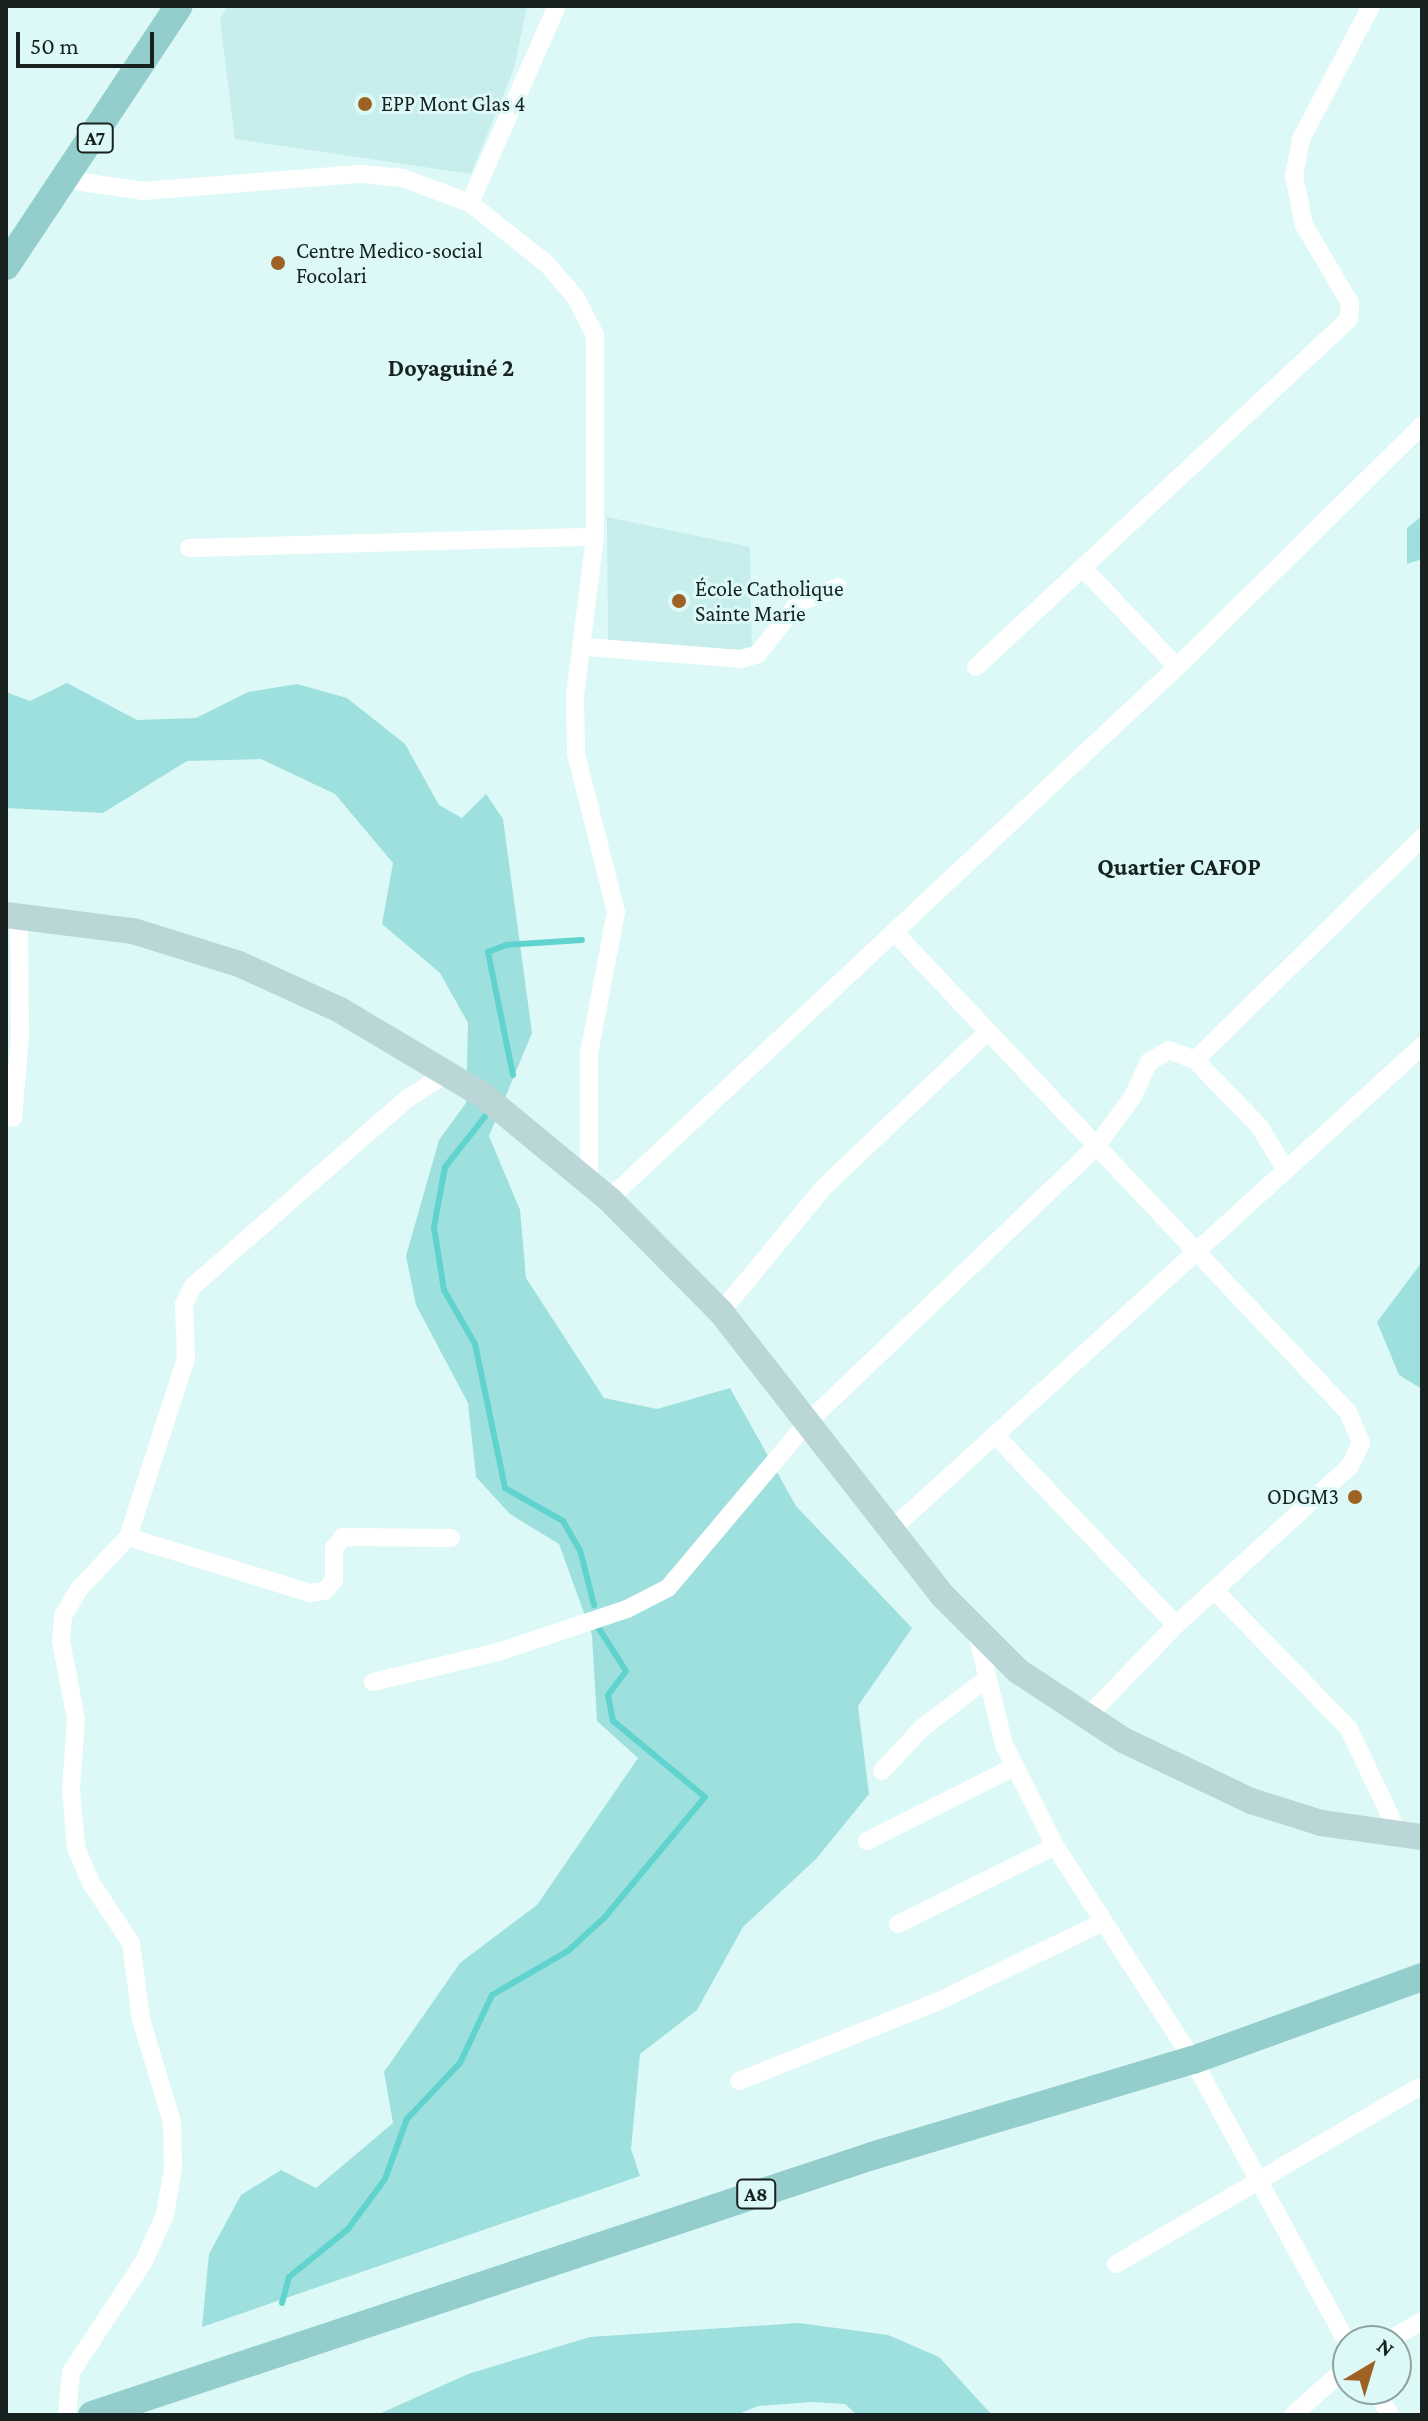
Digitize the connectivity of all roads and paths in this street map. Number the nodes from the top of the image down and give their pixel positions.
1 (179, 6) edge
2 (557, 6) edge
3 (1371, 6) edge
4 (68, 180) junction
5 (470, 203) junction
6 (6, 266) edge
7 (1422, 425) edge
8 (595, 537) junction
9 (189, 548) dead end
10 (1084, 569) junction
11 (838, 587) dead end
12 (586, 647) junction
13 (976, 667) dead end
14 (1177, 667) junction
15 (1419, 846) edge
16 (12, 915) edge
17 (896, 934) junction
18 (986, 1033) junction
19 (1422, 1046) edge
20 (1195, 1060) junction
21 (448, 1073) junction
22 (13, 1118) dead end
23 (1095, 1148) junction
24 (1285, 1169) junction
25 (599, 1190) junction
26 (1195, 1255) junction
27 (721, 1312) junction
28 (807, 1423) junction
29 (996, 1436) junction
30 (893, 1528) junction
31 (128, 1537) junction
32 (451, 1538) dead end
33 (1214, 1590) junction
34 (1176, 1625) junction
35 (977, 1634) junction
36 (985, 1680) junction
37 (373, 1682) dead end
38 (1086, 1718) junction
39 (1014, 1767) junction
40 (882, 1771) dead end
41 (1410, 1836) edge
42 (867, 1841) dead end
43 (1055, 1846) junction
44 (1103, 1922) junction
45 (898, 1924) dead end
46 (1422, 1977) edge
47 (1193, 2060) junction
48 (739, 2081) dead end
49 (1417, 2088) dead end
50 (1257, 2184) junction
51 (1116, 2264) dead end
52 (1337, 2325) edge
53 (1332, 2380) edge
54 (67, 2415) edge
55 (92, 2415) edge
56 (1293, 2415) edge

1 - 4 main road, A7
2 - 5 street
3 - 10 street
4 - 5 street
4 - 6 main road, A7
5 - 8 street
7 - 14 street
8 - 9 street
8 - 12 street
10 - 13 street
10 - 14 street
11 - 12 street
12 - 25 street
14 - 17 street
15 - 20 street
16 - 21 street
16 - 22 street
17 - 18 street
17 - 25 street
18 - 23 street
18 - 27 street
19 - 24 street
20 - 23 street
20 - 24 street
21 - 25 street
21 - 31 street
23 - 26 street
23 - 28 street
24 - 26 street
25 - 27 street
26 - 29 street
26 - 33 street
27 - 28 street
28 - 30 street
28 - 37 street
29 - 30 street
29 - 34 street
30 - 35 street
31 - 32 street
31 - 54 street
33 - 34 street
33 - 41 street
34 - 38 street
35 - 36 street
35 - 38 street
36 - 39 street
36 - 40 street
38 - 41 street
39 - 42 street
39 - 43 street
43 - 44 street
43 - 45 street
44 - 47 street
44 - 48 street
46 - 47 main road, A8
47 - 50 street
47 - 55 main road, A8
49 - 50 street
50 - 51 street
50 - 52 street
53 - 56 street

